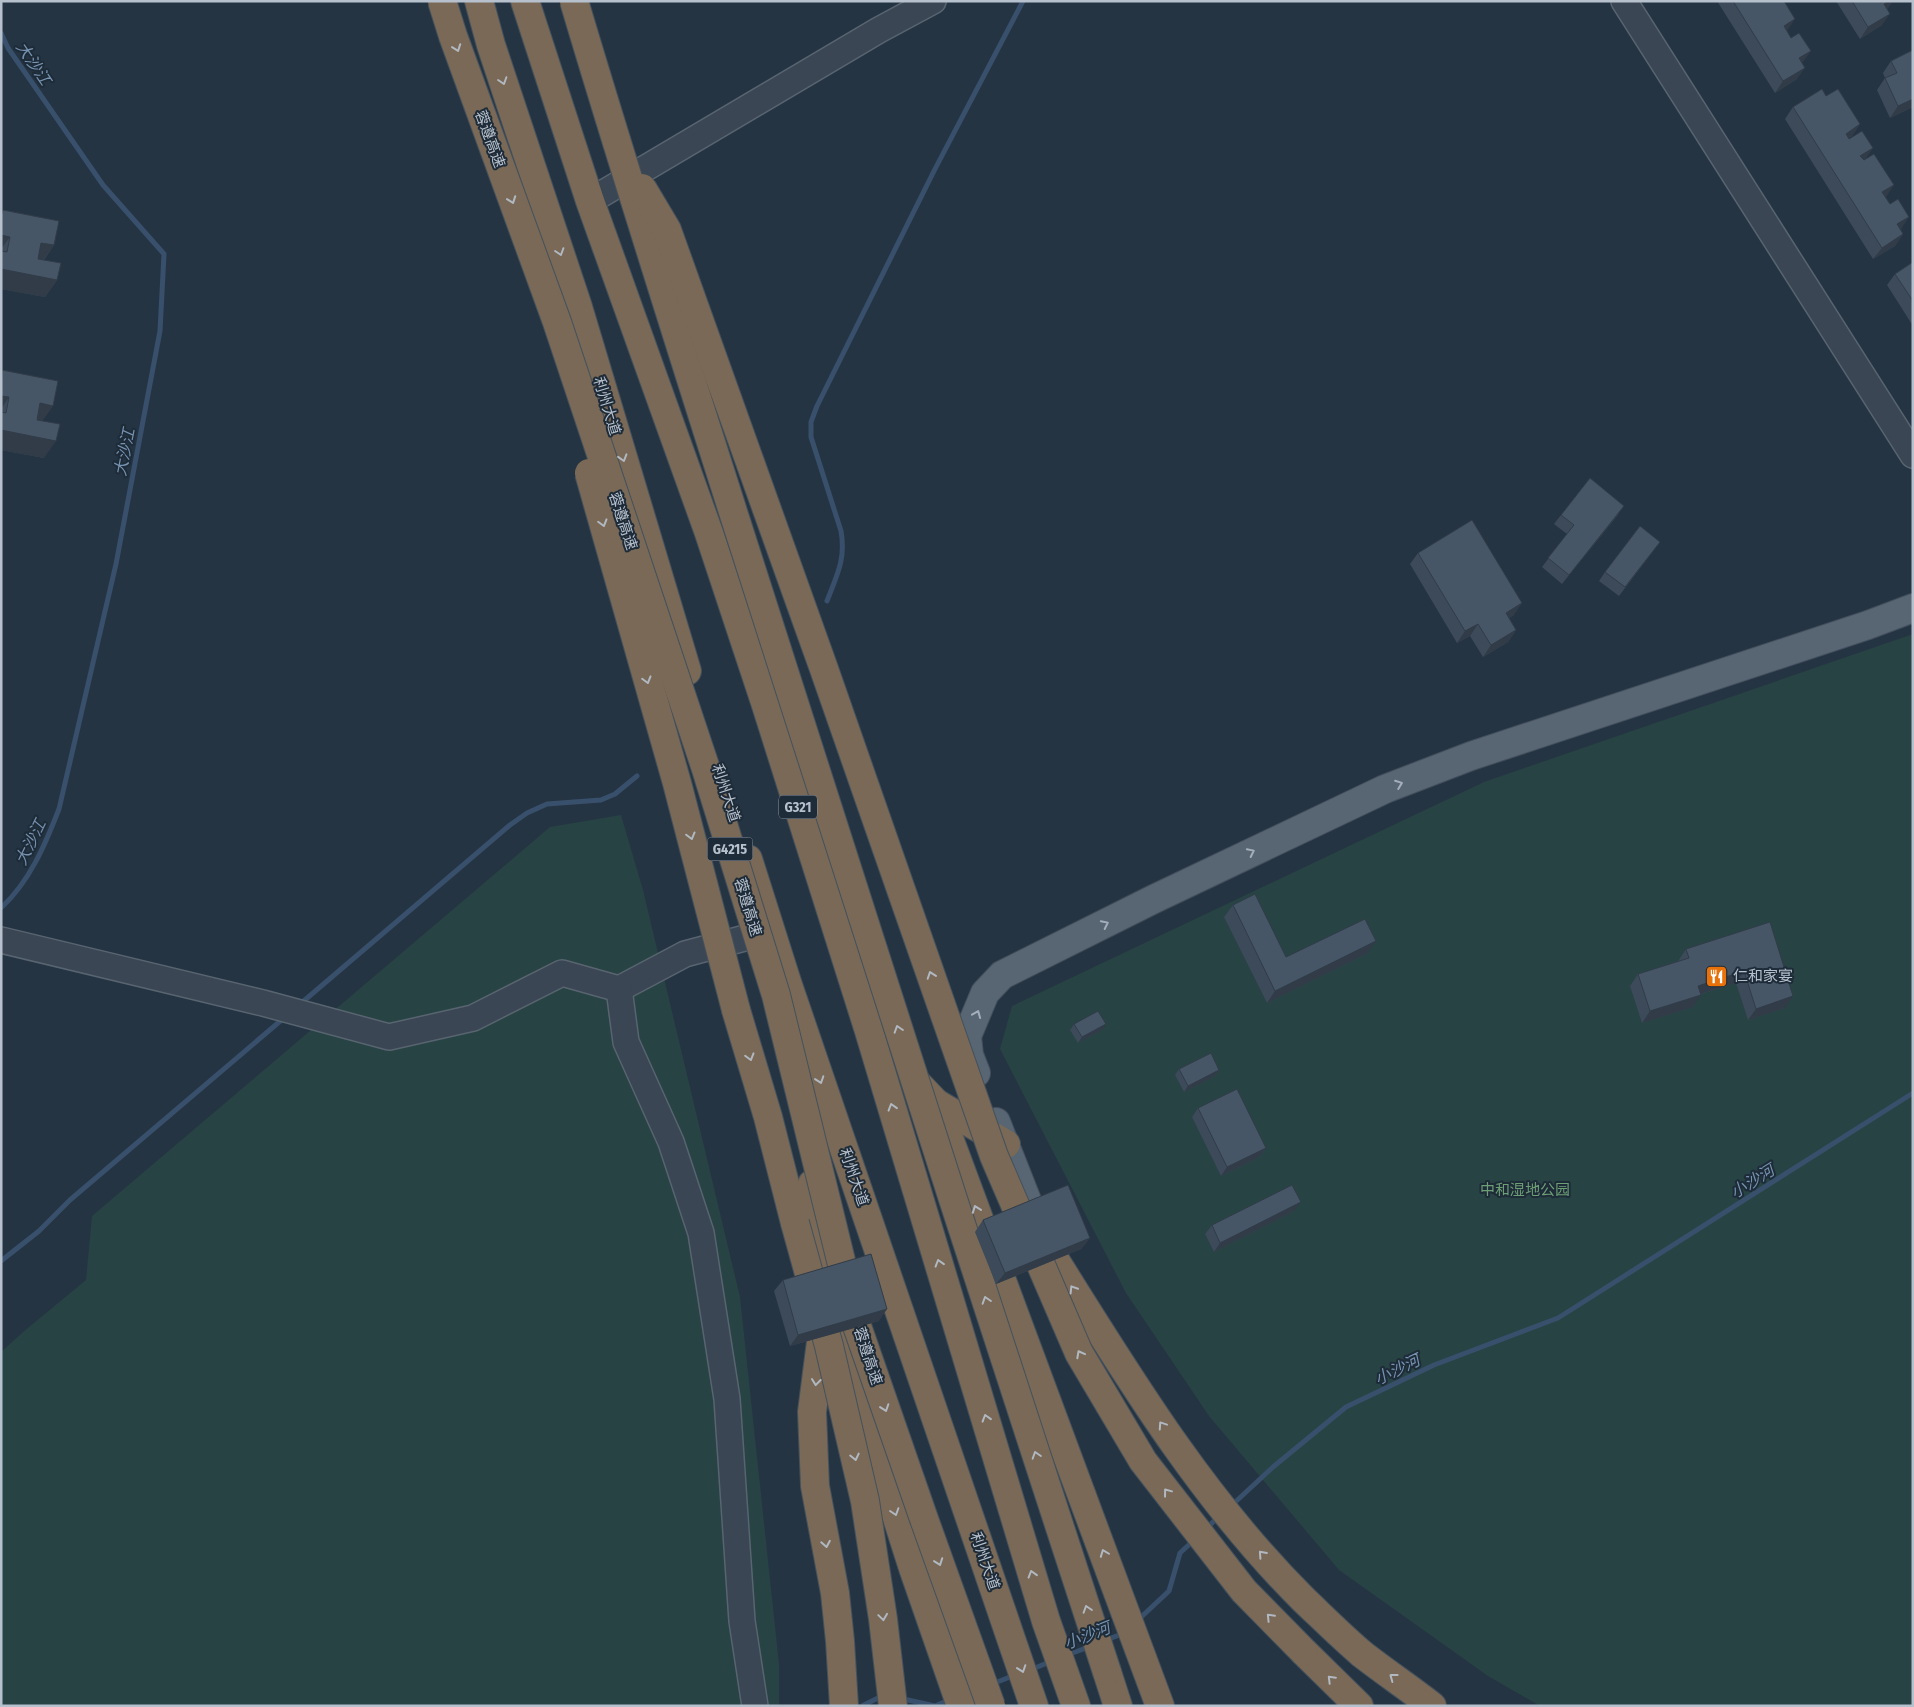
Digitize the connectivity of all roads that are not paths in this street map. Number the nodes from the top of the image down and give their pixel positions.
1 (442, 1) edge
2 (479, 1) edge
3 (525, 1) edge
4 (574, 1) edge
5 (933, 1) edge
6 (1624, 1) edge
7 (618, 146) junction
8 (590, 201) junction
9 (557, 322) junction
10 (1913, 454) edge
11 (1913, 608) edge
12 (771, 932) junction
13 (1, 940) edge
14 (787, 982) junction
15 (619, 989) junction
16 (869, 1031) junction
17 (936, 1103) junction
18 (1006, 1144) junction
19 (1042, 1239) joint
20 (827, 1299) junction
21 (844, 1696) edge
22 (1072, 1696) edge
23 (1033, 1704) edge
24 (755, 1706) edge
25 (893, 1706) edge
26 (960, 1706) edge
27 (991, 1706) edge
28 (1118, 1706) edge
29 (1160, 1706) edge
30 (1358, 1706) edge
31 (1432, 1706) edge

1 -> 9 highway, 蓉遵高速 / G4215, bridge
2 -> 12 highway, 利州大道
3 - 8 highway, G321
4 - 7 highway, bridge
5 - 8 street
6 - 10 street
28 -> 7 highway, bridge
30 -> 7 highway, bridge
8 - 16 highway, G321
9 -> 25 highway, bridge
9 -> 27 highway, 蓉遵高速 / G4215, bridge
18 -> 11 main road
12 - 14 highway, 利州大道
12 - 15 street
13 - 15 street
14 - 20 highway
14 -> 23 highway, 利州大道
15 - 24 street
16 - 17 highway
22 -> 16 highway, G321
17 - 18 highway
29 -> 17 highway
18 - 19 main road
31 -> 19 highway
20 -> 21 highway
20 -> 26 highway

